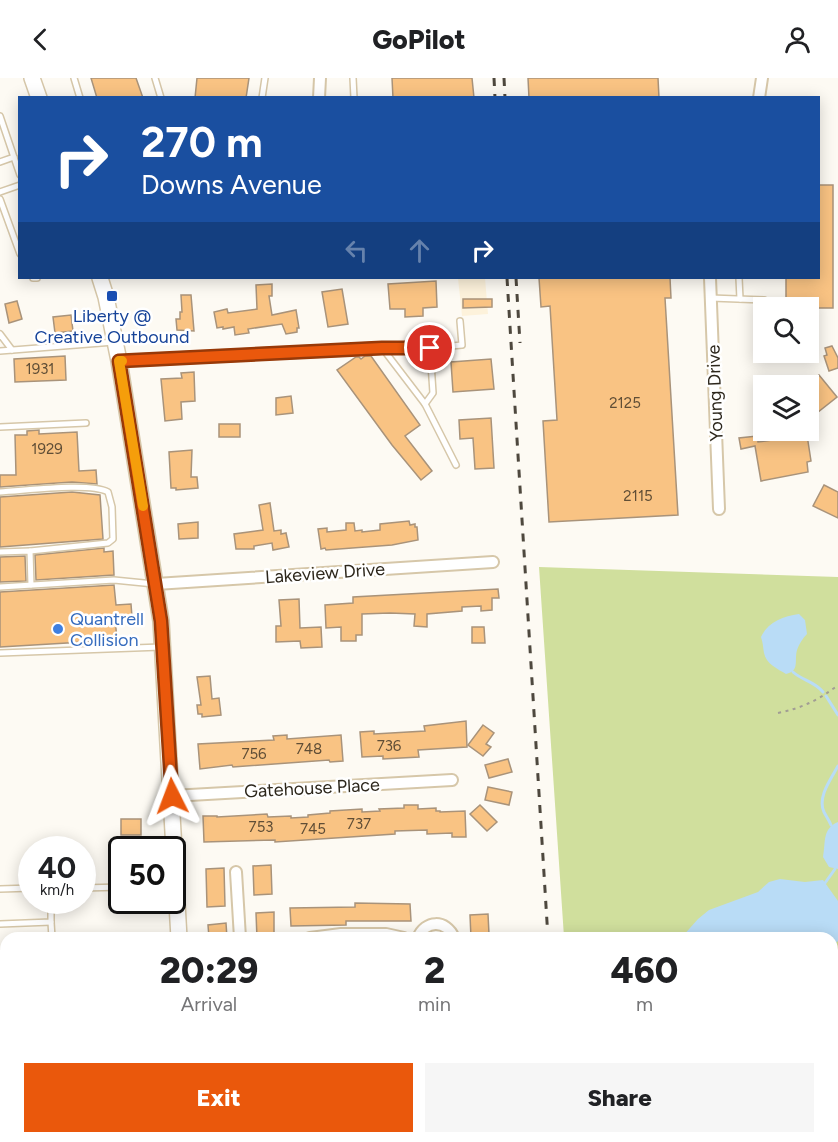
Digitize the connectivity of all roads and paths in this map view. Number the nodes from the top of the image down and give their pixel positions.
1 (32, 78) edge
2 (74, 78) edge
3 (155, 78) edge
4 (265, 78) edge
5 (320, 78) edge
6 (353, 78) edge
7 (762, 78) edge
8 (38, 96) edge
9 (79, 96) edge
10 (160, 96) edge
11 (262, 96) edge
12 (320, 96) edge
13 (354, 96) edge
14 (759, 96) edge
15 (0, 116) edge
16 (14, 157) junction
17 (0, 162) edge
18 (18, 169) edge
19 (18, 186) edge
20 (0, 192) edge
21 (0, 199) edge
22 (18, 248) edge
23 (100, 279) edge
24 (710, 279) edge
25 (739, 279) edge
26 (711, 298) junction
27 (740, 299) junction
28 (753, 300) edge
29 (460, 321) dead end
30 (0, 334) edge
31 (116, 342) junction
32 (382, 348) junction
33 (430, 348) junction
34 (12, 350) junction
35 (0, 351) edge
36 (119, 361) junction
37 (425, 404) junction
38 (86, 423) dead end
39 (0, 428) edge
40 (456, 465) dead end
41 (0, 492) edge
42 (719, 509) dead end
43 (30, 551) junction
44 (0, 552) edge
45 (493, 562) dead end
46 (156, 584) junction
47 (31, 585) junction
48 (0, 587) edge
49 (162, 647) junction
50 (0, 653) edge
51 (838, 685) edge
52 (778, 713) dead end
53 (452, 780) dead end
54 (172, 796) junction
55 (173, 836) edge
56 (236, 872) dead end
57 (18, 889) edge
58 (0, 890) edge
59 (51, 914) edge
60 (177, 914) edge
61 (51, 922) junction
62 (0, 924) edge
63 (52, 932) edge
64 (178, 932) edge
65 (240, 932) edge
66 (421, 932) edge
67 (450, 932) edge

1 - 8 main road
2 - 9 lane
3 - 10 lane
4 - 11 lane
5 - 12 street
6 - 13 lane
7 - 14 street
15 - 16 lane
16 - 17 lane
16 - 18 lane
19 - 20 lane
21 - 22 lane
23 - 31 main road
24 - 26 street, Young Drive
25 - 27 lane
26 - 27 lane
26 - 42 street, Young Drive
27 - 28 lane
29 - 33 lane
30 - 34 lane
31 - 34 lane
31 - 36 main road
32 - 33 street
32 - 36 street
32 - 37 lane
33 - 37 lane
34 - 35 lane
36 - 46 main road
37 - 40 lane
38 - 39 lane
41 - 43 lane
43 - 44 lane
43 - 47 lane
45 - 46 street, Lakeview Drive
46 - 47 lane
46 - 49 main road
47 - 48 lane
49 - 50 lane
49 - 54 main road
51 - 52 path
53 - 54 street, Gatehouse Place
54 - 55 main road
56 - 65 street
57 - 58 lane
59 - 61 lane
60 - 64 main road
61 - 62 lane
61 - 63 lane
66 - 67 street

